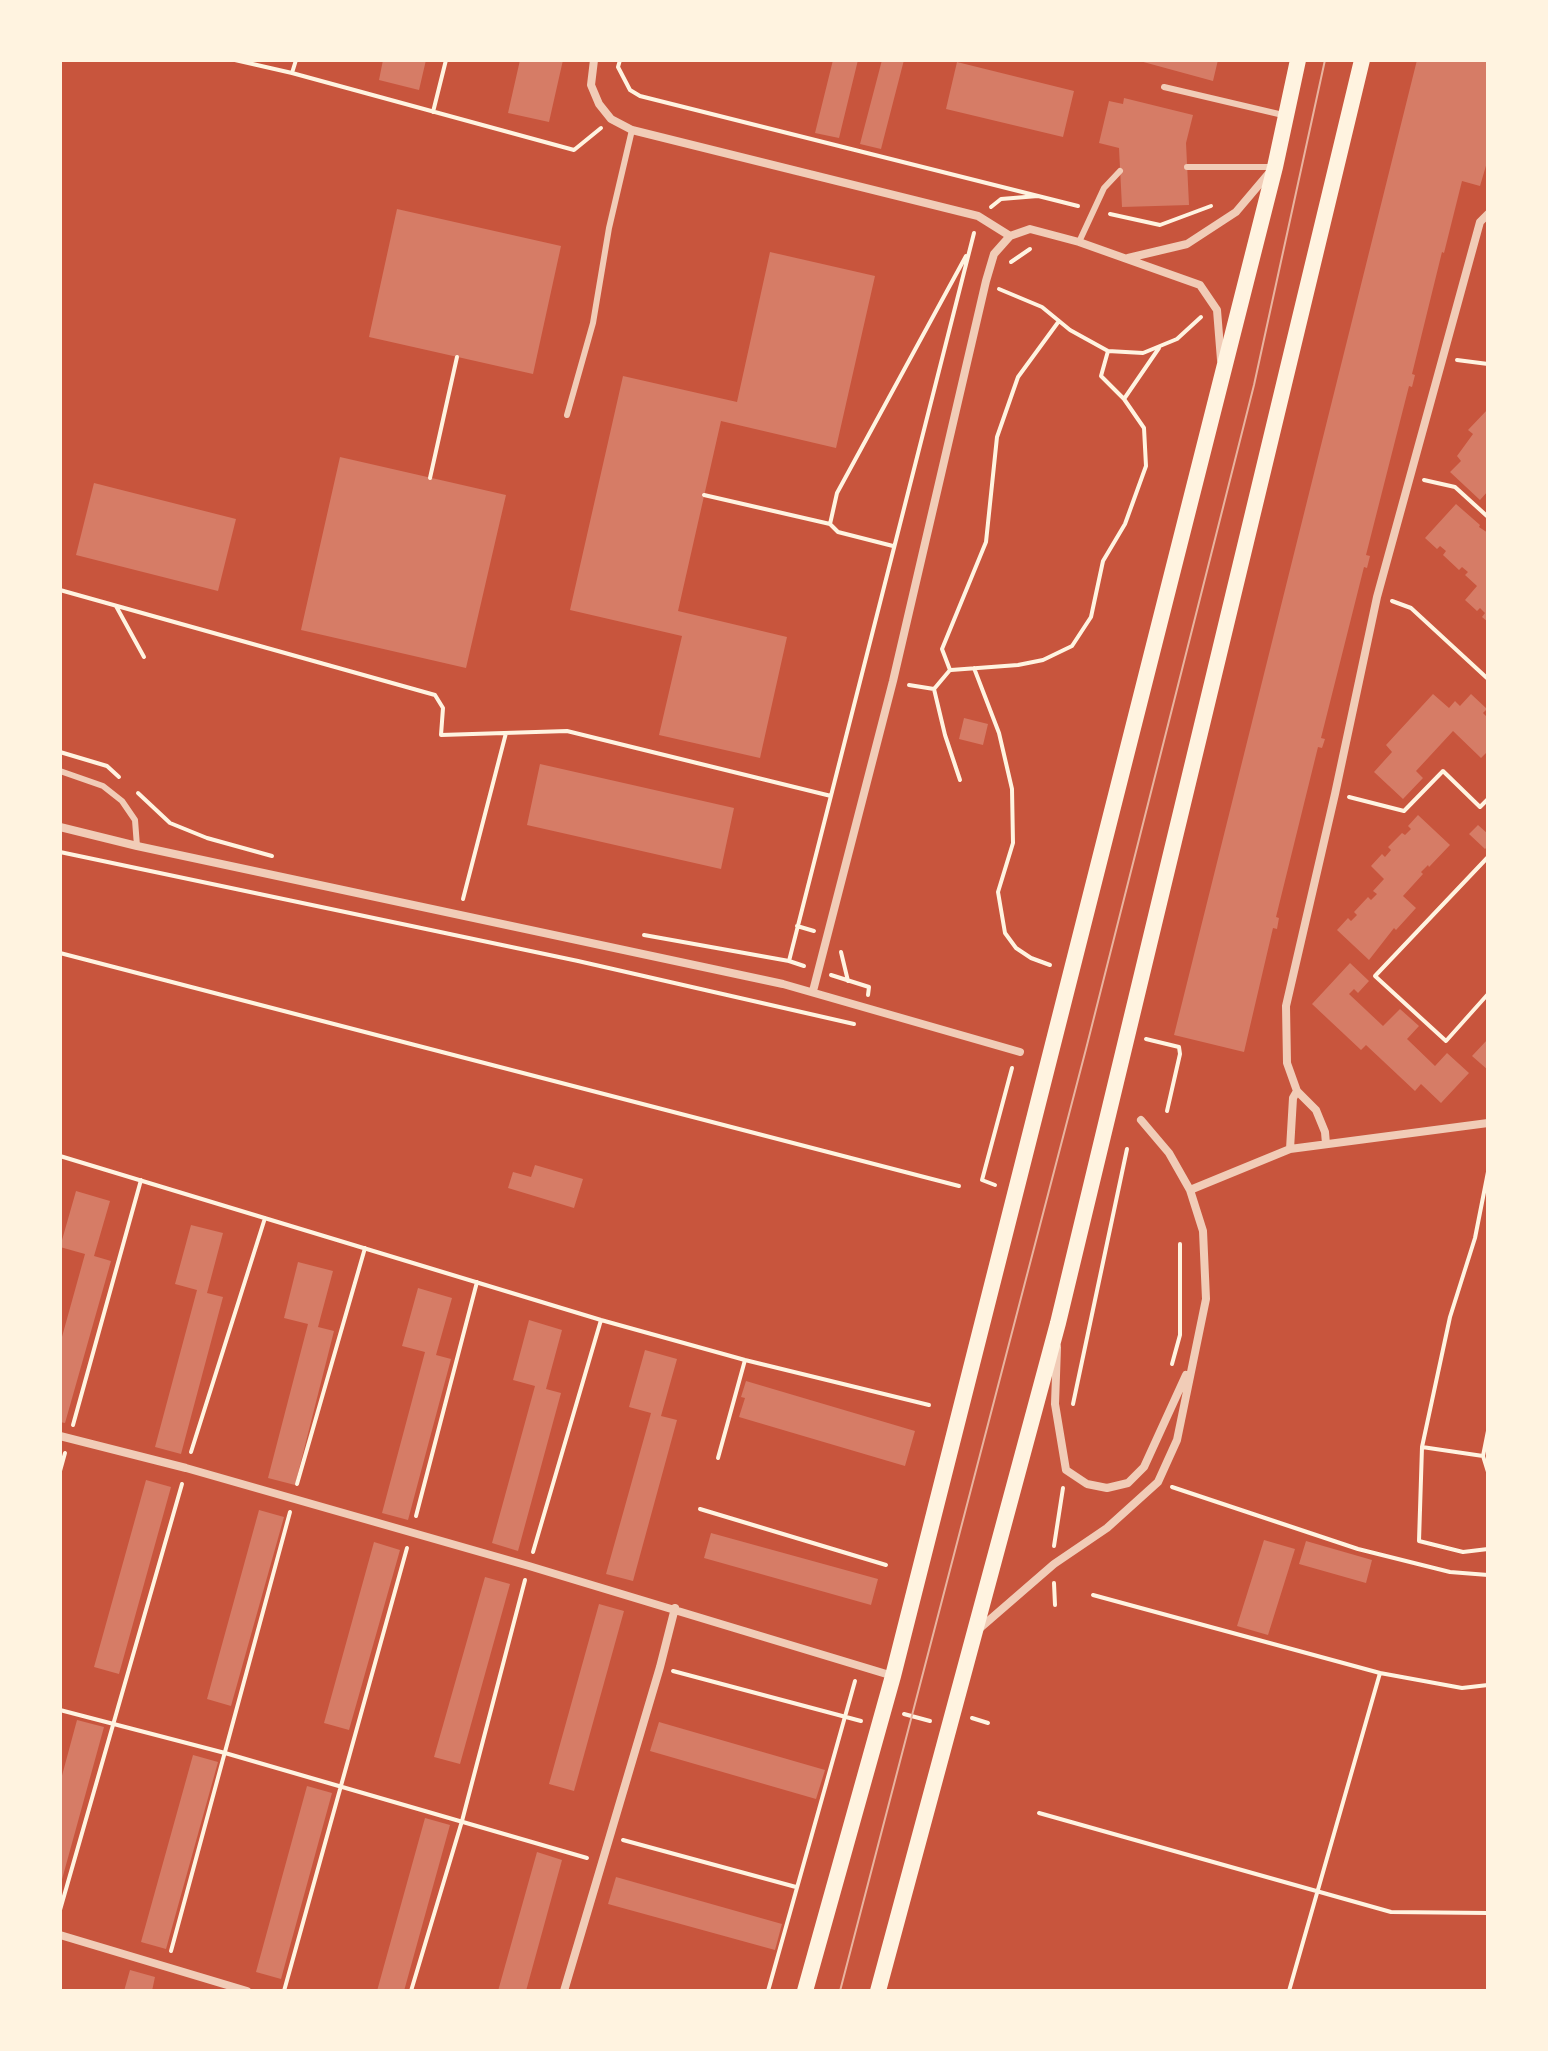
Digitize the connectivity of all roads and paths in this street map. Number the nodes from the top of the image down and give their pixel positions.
1 (235, 60) edge
2 (296, 60) edge
3 (446, 60) edge
4 (594, 60) edge
5 (620, 60) edge
6 (1298, 60) edge
7 (1362, 60) edge
8 (292, 73) junction
9 (1164, 87) dead end
10 (433, 112) junction
11 (1286, 116) junction
12 (611, 119) junction
13 (632, 130) junction
14 (1187, 167) dead end
15 (1275, 167) junction
16 (1120, 171) dead end
17 (1038, 196) junction
18 (1211, 206) dead end
19 (1093, 210) junction
20 (1488, 214) edge
21 (978, 216) junction
22 (1010, 236) junction
23 (1079, 242) junction
24 (1043, 249) dead end
25 (969, 250) junction
26 (1125, 258) junction
27 (1007, 265) dead end
28 (963, 274) junction
29 (986, 281) junction
30 (1202, 316) dead end
31 (1059, 321) junction
32 (1160, 346) junction
33 (1108, 351) junction
34 (457, 357) dead end
35 (1443, 358) junction
36 (1488, 364) edge
37 (1223, 374) junction
38 (1124, 399) junction
39 (567, 415) dead end
40 (1410, 476) junction
41 (430, 478) dead end
42 (704, 495) dead end
43 (1488, 517) edge
44 (830, 524) junction
45 (893, 546) junction
46 (60, 590) edge
47 (1377, 597) junction
48 (116, 606) junction
49 (144, 657) dead end
50 (974, 668) junction
51 (950, 670) junction
52 (1487, 677) edge
53 (920, 687) dead end
54 (934, 689) junction
55 (506, 733) junction
56 (60, 752) edge
57 (60, 771) edge
58 (960, 780) dead end
59 (1335, 794) junction
60 (831, 796) junction
61 (1488, 799) edge
62 (60, 827) edge
63 (137, 846) junction
64 (60, 852) edge
65 (1488, 857) edge
66 (280, 858) dead end
67 (449, 899) dead end
68 (637, 934) dead end
69 (842, 948) dead end
70 (60, 953) edge
71 (1050, 965) dead end
72 (848, 981) dead end
73 (813, 991) junction
74 (1488, 994) edge
75 (859, 1025) dead end
76 (1144, 1039) dead end
77 (1020, 1052) dead end
78 (1012, 1068) dead end
79 (1297, 1091) junction
80 (1167, 1111) dead end
81 (1141, 1120) dead end
82 (1488, 1123) edge
83 (1326, 1144) junction
84 (1127, 1149) dead end
85 (1290, 1149) junction
86 (60, 1156) edge
87 (1488, 1172) edge
88 (141, 1180) junction
89 (995, 1185) dead end
90 (959, 1186) dead end
91 (1190, 1190) junction
92 (265, 1218) junction
93 (1180, 1244) dead end
94 (365, 1248) junction
95 (477, 1282) junction
96 (601, 1320) junction
97 (1058, 1323) junction
98 (745, 1360) junction
99 (1193, 1360) junction
100 (1172, 1366) dead end
101 (929, 1405) dead end
102 (1070, 1415) dead end
103 (1488, 1431) edge
104 (65, 1437) edge
105 (1422, 1447) junction
106 (1483, 1456) junction
107 (718, 1458) dead end
108 (186, 1468) junction
109 (1066, 1470) junction
110 (60, 1471) edge
111 (1488, 1472) edge
112 (1158, 1482) junction
113 (293, 1499) junction
114 (700, 1509) dead end
115 (411, 1533) junction
116 (1488, 1549) edge
117 (1054, 1564) junction
118 (886, 1565) dead end
119 (529, 1566) junction
120 (1488, 1575) edge
121 (1093, 1595) dead end
122 (1055, 1605) dead end
123 (675, 1608) junction
124 (976, 1632) junction
125 (660, 1667) junction
126 (859, 1667) junction
127 (1380, 1673) junction
128 (893, 1676) junction
129 (1488, 1685) edge
130 (60, 1710) edge
131 (845, 1718) junction
132 (112, 1723) junction
133 (879, 1725) junction
134 (225, 1753) junction
135 (343, 1788) junction
136 (1039, 1813) dead end
137 (462, 1821) junction
138 (609, 1836) junction
139 (601, 1862) junction
140 (796, 1887) junction
141 (1318, 1893) junction
142 (60, 1910) edge
143 (1488, 1913) edge
144 (60, 1935) edge
145 (166, 1968) junction
146 (247, 1991) edge
147 (284, 1991) edge
148 (411, 1991) edge
149 (564, 1991) edge
150 (768, 1991) edge
151 (805, 1991) edge
152 (878, 1991) edge
153 (1289, 1991) edge

1 - 8 path
2 - 8 path
3 - 10 path
4 - 12 street
5 - 17 path
6 - 11 main road
7 - 97 main road
8 - 10 path
9 - 11 lane
10 - 12 path
11 - 15 main road
12 - 13 street
13 - 21 street
13 - 39 lane
14 - 15 lane
15 - 26 street
15 - 37 main road
16 - 19 lane
17 - 19 path
17 - 21 path
18 - 19 path
19 - 23 lane
20 - 35 street
21 - 22 street
21 - 25 path
22 - 23 street
22 - 29 street
23 - 26 street
24 - 27 path
25 - 28 path
25 - 44 path
26 - 37 street
28 - 29 path
28 - 45 path
29 - 31 path
29 - 73 street
30 - 32 path
31 - 33 path
31 - 51 path
32 - 33 path
32 - 38 path
33 - 38 path
34 - 41 path
35 - 36 path
35 - 40 street
37 - 128 main road
38 - 50 path
40 - 43 path
40 - 47 street
42 - 44 path
44 - 45 path
45 - 60 path
46 - 48 path
47 - 52 path
47 - 59 street
48 - 49 path
48 - 55 path
50 - 51 path
50 - 71 path
51 - 54 path
53 - 54 path
54 - 58 path
55 - 60 path
55 - 67 path
56 - 66 path
57 - 63 lane
59 - 61 path
59 - 79 street
60 - 68 path
62 - 63 street
63 - 73 street
64 - 75 path
65 - 74 path
69 - 72 path
70 - 90 path
73 - 77 street
76 - 80 path
78 - 89 path
79 - 83 street
79 - 85 street
81 - 91 street
82 - 83 street
83 - 85 street
84 - 102 path
85 - 91 street
86 - 88 path
87 - 105 path
88 - 92 path
88 - 104 path
91 - 99 street
92 - 94 path
92 - 108 path
93 - 100 path
94 - 95 path
94 - 113 path
95 - 96 path
95 - 115 path
96 - 98 path
96 - 119 path
97 - 109 street
97 - 124 main road
98 - 101 path
98 - 107 path
99 - 109 street
99 - 112 street
103 - 106 path
104 - 108 street
104 - 110 path
105 - 106 path
105 - 116 path
106 - 111 path
108 - 113 street
108 - 132 path
109 - 117 path
112 - 117 street
112 - 120 path
113 - 115 street
113 - 134 path
114 - 118 path
115 - 119 street
115 - 135 path
117 - 122 path
117 - 124 street
119 - 123 street
119 - 137 path
121 - 127 path
123 - 125 street
123 - 126 street
124 - 152 main road
125 - 131 path
125 - 138 street
126 - 128 street
126 - 131 path
127 - 129 path
127 - 141 path
128 - 133 main road
130 - 132 path
131 - 133 path
131 - 140 path
132 - 134 path
132 - 142 path
133 - 151 main road
134 - 135 path
134 - 145 path
135 - 137 path
135 - 147 path
136 - 141 path
137 - 139 path
137 - 148 path
138 - 139 street
138 - 140 path
139 - 149 street
140 - 150 path
141 - 143 path
141 - 153 path
144 - 145 street
145 - 146 street

